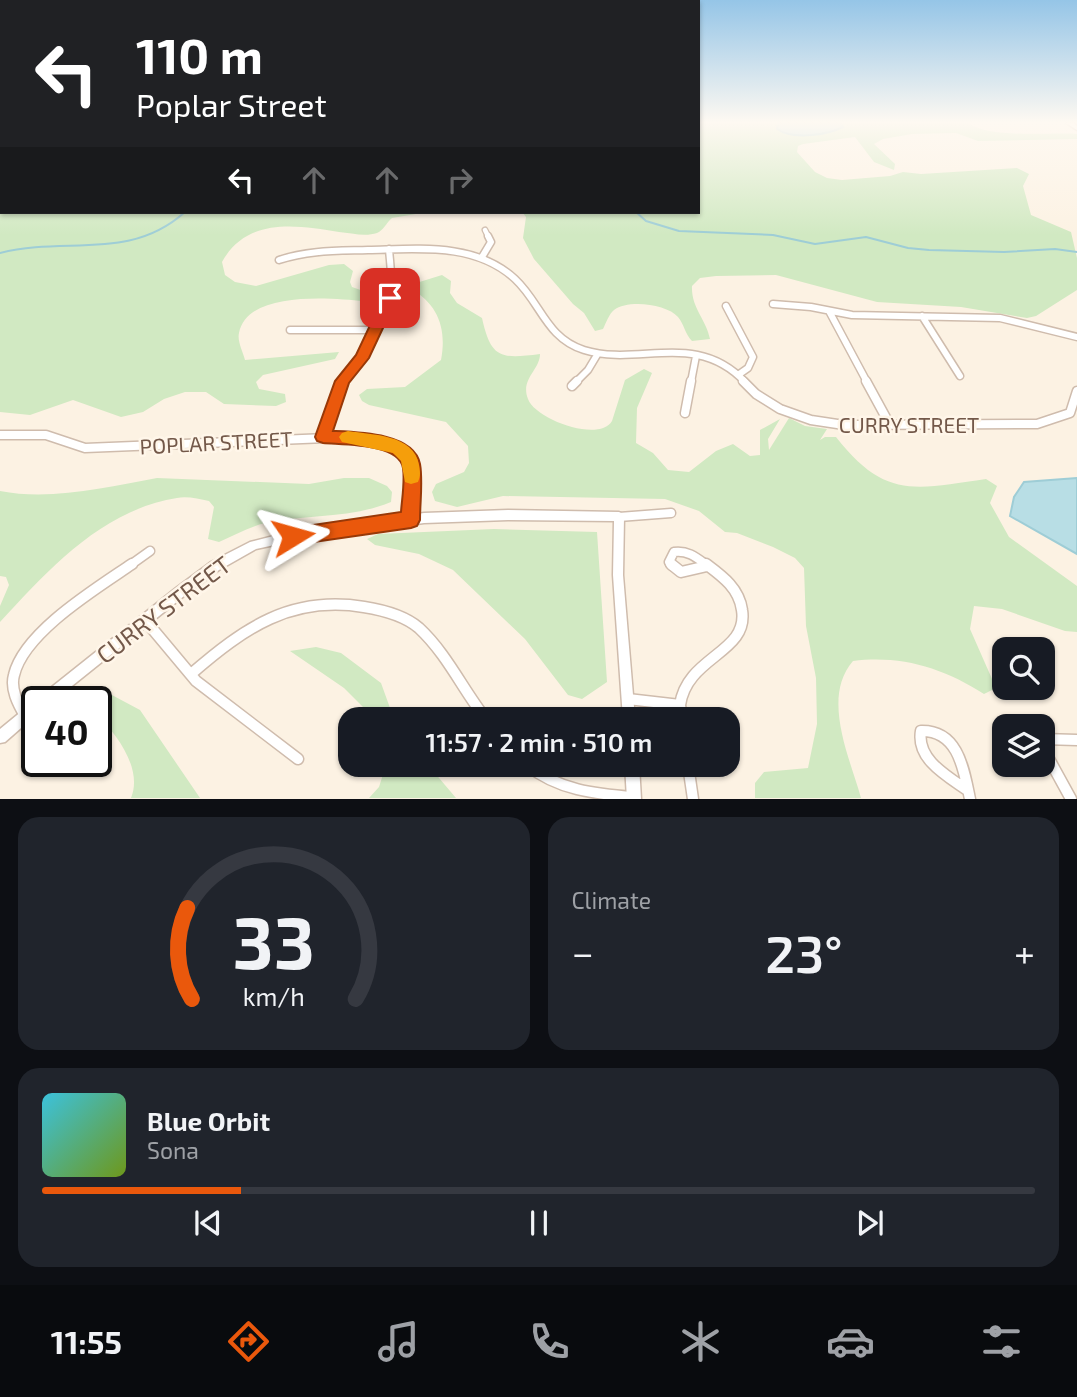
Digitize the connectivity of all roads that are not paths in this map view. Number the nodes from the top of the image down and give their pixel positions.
1 (485, 230) dead end
2 (389, 249) junction
3 (482, 257) junction
4 (279, 260) dead end
5 (773, 304) dead end
6 (726, 306) dead end
7 (830, 311) junction
8 (382, 314) junction
9 (922, 316) junction
10 (411, 317) dead end
11 (290, 330) dead end
12 (373, 330) junction
13 (1077, 337) edge
14 (597, 355) junction
15 (696, 355) junction
16 (738, 374) junction
17 (960, 376) dead end
18 (572, 386) dead end
19 (1077, 391) edge
20 (685, 413) dead end
21 (890, 425) junction
22 (0, 435) edge
23 (323, 437) junction
24 (671, 513) dead end
25 (618, 517) junction
26 (411, 520) junction
27 (150, 551) dead end
28 (708, 566) dead end
29 (145, 620) junction
30 (191, 674) junction
31 (63, 686) edge
32 (628, 699) junction
33 (680, 705) joint
34 (21, 706) edge
35 (475, 707) edge
36 (628, 707) edge
37 (21, 719) edge
38 (0, 737) edge
39 (1055, 739) edge
40 (1077, 740) edge
41 (298, 759) dead end
42 (1055, 770) edge
43 (544, 777) edge
44 (633, 777) edge
45 (690, 777) edge
46 (969, 794) edge
47 (634, 798) edge
48 (693, 799) edge
49 (1071, 799) edge

1 - 3 street
2 - 3 street
2 - 4 street
2 - 8 street
3 - 14 street
5 - 7 street
6 - 16 street
7 - 9 street
7 - 21 street
8 - 10 street
8 - 12 street
9 - 13 street
9 - 17 street
11 - 12 street
12 - 23 street
14 - 15 street, CURRY STREET
14 - 18 street
15 - 16 street, CURRY STREET
15 - 20 street
16 - 21 street, CURRY STREET
19 - 21 street, CURRY STREET
22 - 23 street, POPLAR STREET
23 - 26 street, POPLAR STREET
24 - 25 street, CURRY STREET
25 - 26 street, CURRY STREET
25 - 32 street
26 - 29 street, CURRY STREET
27 - 34 street
28 - 33 street
29 - 30 street
29 - 31 street, CURRY STREET
30 - 35 street
30 - 41 street
32 - 33 street
32 - 36 street
37 - 38 street
39 - 40 street
42 - 49 street
43 - 47 street
44 - 47 street
45 - 48 street
46 - 46 street

